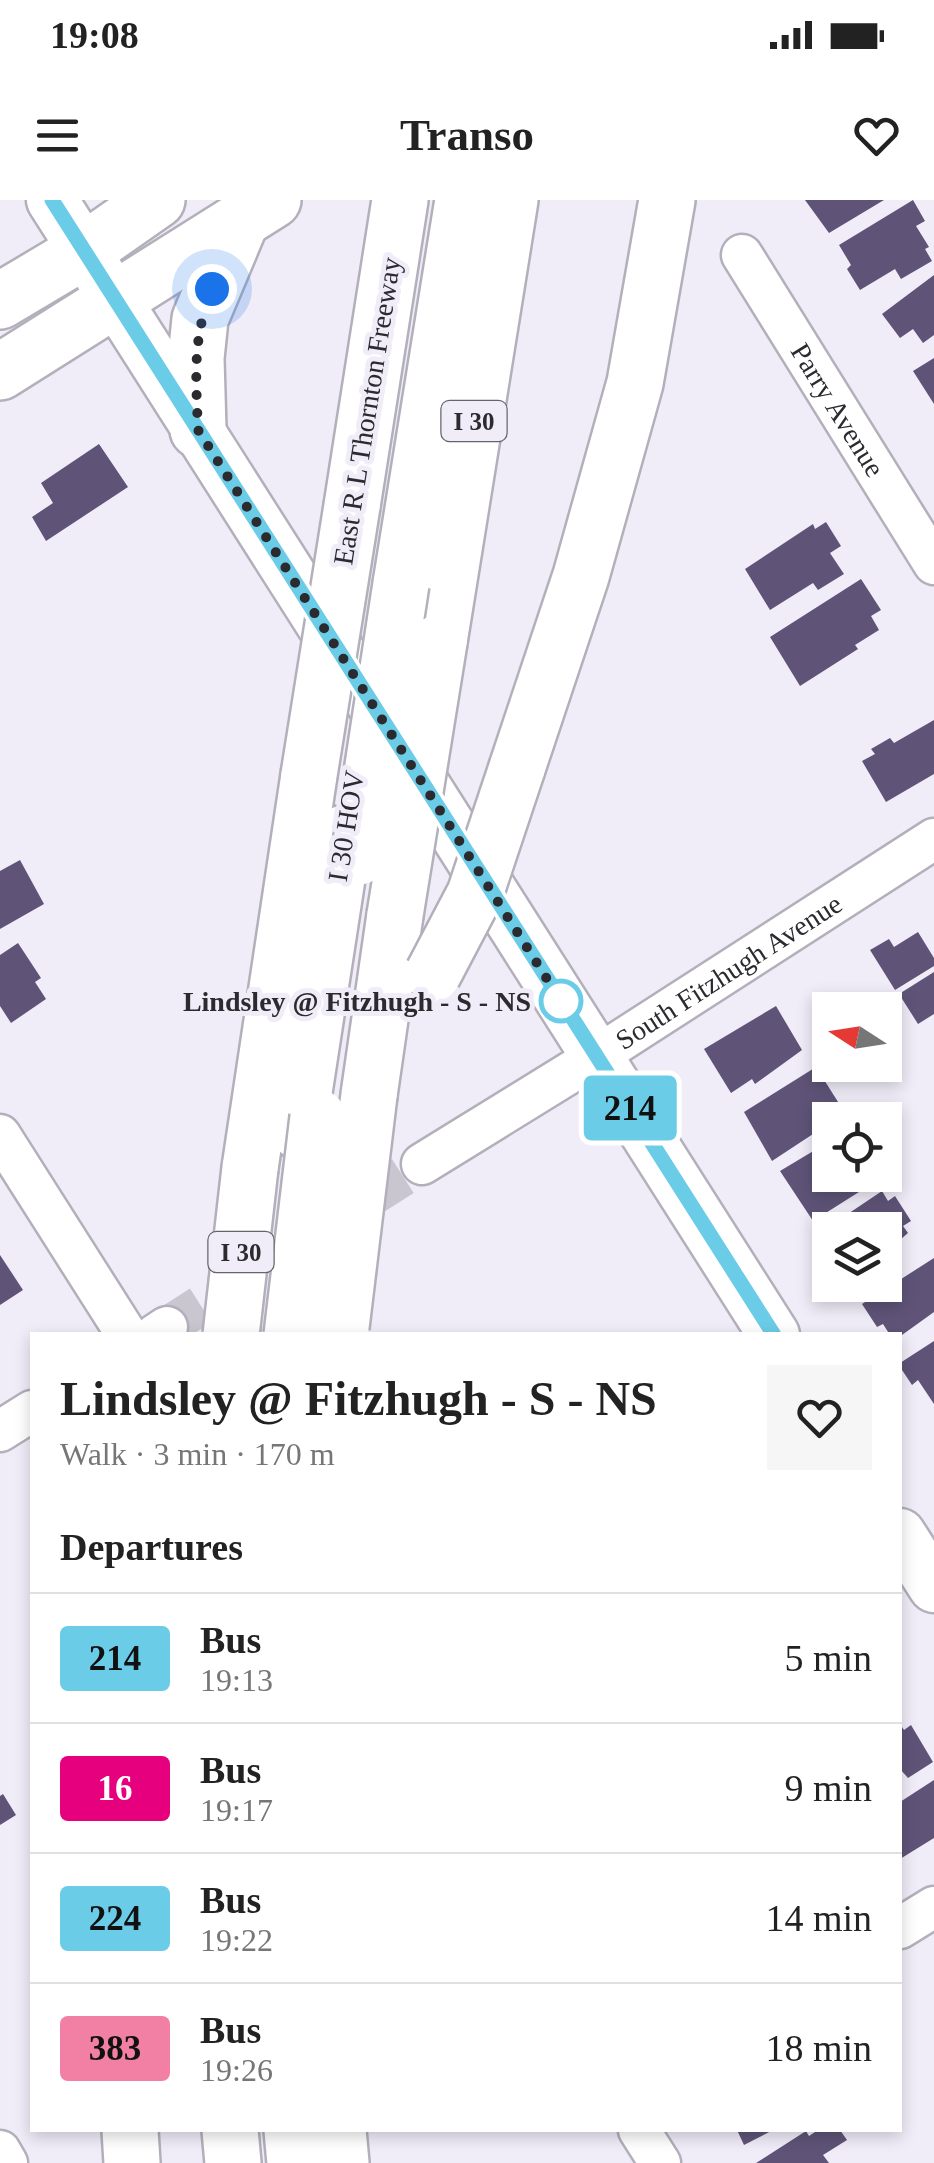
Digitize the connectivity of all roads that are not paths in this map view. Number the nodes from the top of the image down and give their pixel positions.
1 (52, 200) edge
2 (157, 200) edge
3 (446, 200) edge
4 (462, 200) edge
5 (510, 200) edge
6 (667, 200) edge
7 (257, 210) edge
8 (398, 213) edge
9 (84, 251) junction
10 (742, 255) dead end
11 (0, 300) edge
12 (116, 300) junction
13 (0, 372) edge
14 (198, 430) junction
15 (934, 564) edge
16 (395, 573) junction
17 (934, 840) edge
18 (597, 1056) junction
19 (369, 1095) junction
20 (308, 1124) junction
21 (0, 1134) edge
22 (422, 1164) tunnel mouth
23 (125, 1332) edge
24 (231, 1332) edge
25 (275, 1332) edge
26 (324, 1332) edge
27 (772, 1332) edge
28 (30, 1412) edge
29 (0, 1431) edge
30 (902, 1537) edge
31 (934, 1587) edge
32 (934, 1906) edge
33 (902, 1927) edge
34 (130, 2132) edge
35 (230, 2132) edge
36 (273, 2132) edge
37 (292, 2132) edge
38 (338, 2132) edge
39 (640, 2132) edge
40 (0, 2152) edge
41 (7, 2163) edge
42 (132, 2163) edge
43 (232, 2163) edge
44 (276, 2163) edge
45 (295, 2163) edge
46 (341, 2163) edge
47 (660, 2163) edge

1 - 9 street
2 - 9 main road
3 - 16 main road, I 30 HOV
4 - 16 main road, I 30 HOV
5 - 19 main road, I 30, bridge
6 - 19 main road, bridge
7 - 12 main road
7 - 14 main road
8 - 24 main road, East R L Thornton Freeway / I 30, bridge
9 - 11 main road
9 - 12 street
10 - 15 street, Parry Avenue
12 - 13 main road
12 - 14 street
14 - 18 street
16 - 20 main road, I 30 HOV
17 - 18 street, South Fitzhugh Avenue
18 - 22 street, South Fitzhugh Avenue
18 - 27 street
19 - 26 main road, I 30, bridge
20 - 25 main road, I 30 HOV
20 - 26 main road, I 30 HOV, bridge
21 - 23 street
28 - 29 street
30 - 31 street
32 - 33 street
34 - 42 main road
35 - 43 main road
36 - 44 main road
37 - 45 main road
38 - 46 main road
39 - 47 street
40 - 41 street

